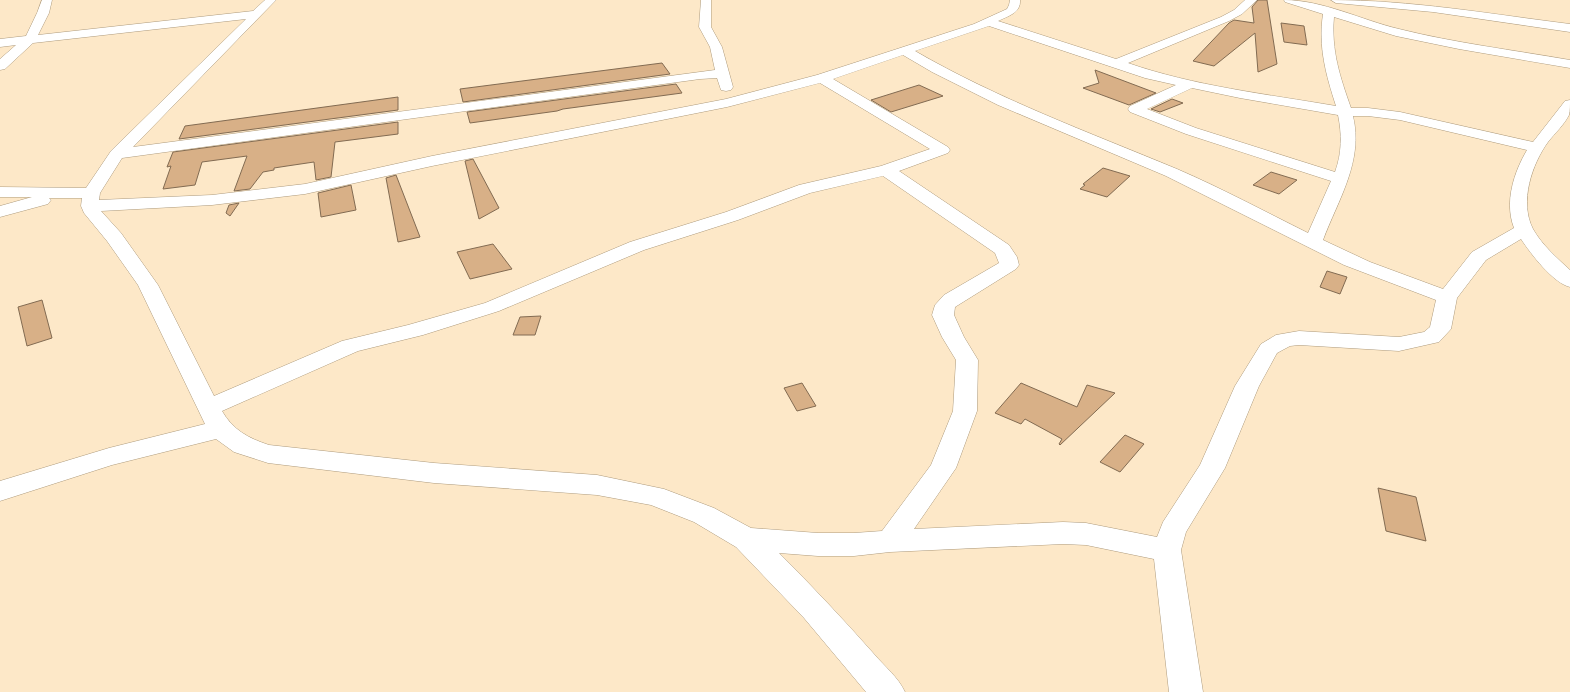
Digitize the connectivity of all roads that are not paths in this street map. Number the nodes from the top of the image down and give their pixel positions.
1 (47, 0) edge
2 (272, 0) edge
3 (706, 0) edge
4 (1015, 0) edge
5 (1252, 0) edge
6 (1289, 0) edge
7 (1333, 6) edge
8 (258, 14) junction
9 (989, 22) junction
10 (1570, 28) edge
11 (31, 38) junction
12 (0, 43) edge
13 (906, 51) junction
14 (1116, 63) junction
15 (1570, 64) edge
16 (0, 66) edge
17 (722, 73) junction
18 (822, 78) junction
19 (1189, 84) junction
20 (727, 103) junction
21 (1570, 104) edge
22 (1346, 112) junction
23 (1536, 147) junction
24 (117, 154) junction
25 (886, 170) junction
26 (1340, 179) junction
27 (0, 192) edge
28 (64, 193) junction
29 (91, 199) junction
30 (0, 212) edge
31 (1524, 230) junction
32 (1313, 242) junction
33 (1570, 281) edge
34 (1447, 297) junction
35 (214, 419) junction
36 (0, 491) edge
37 (746, 539) junction
38 (890, 541) junction
39 (1167, 550) junction
40 (888, 692) edge
41 (1186, 692) edge

1 - 11 street
2 - 8 street
3 - 17 street
4 - 9 street
5 - 14 street
6 - 7 street
7 - 10 street
7 - 15 street
7 - 22 street
8 - 11 street
8 - 24 street
9 - 13 street
9 - 14 street
11 - 12 street
11 - 16 street
13 - 18 street
13 - 32 street
14 - 19 street
17 - 20 street
17 - 24 street
18 - 20 street
18 - 25 street
19 - 22 street
19 - 26 street
20 - 29 street
21 - 23 street
22 - 23 street
22 - 26 street
23 - 31 street
24 - 29 street
25 - 35 street
25 - 38 street
26 - 32 street
27 - 28 street
28 - 29 street
28 - 30 street
29 - 35 street
31 - 33 street
31 - 34 street
32 - 34 street
34 - 39 street
35 - 36 street
35 - 37 street
37 - 38 street
37 - 40 street
38 - 39 street
39 - 41 street

